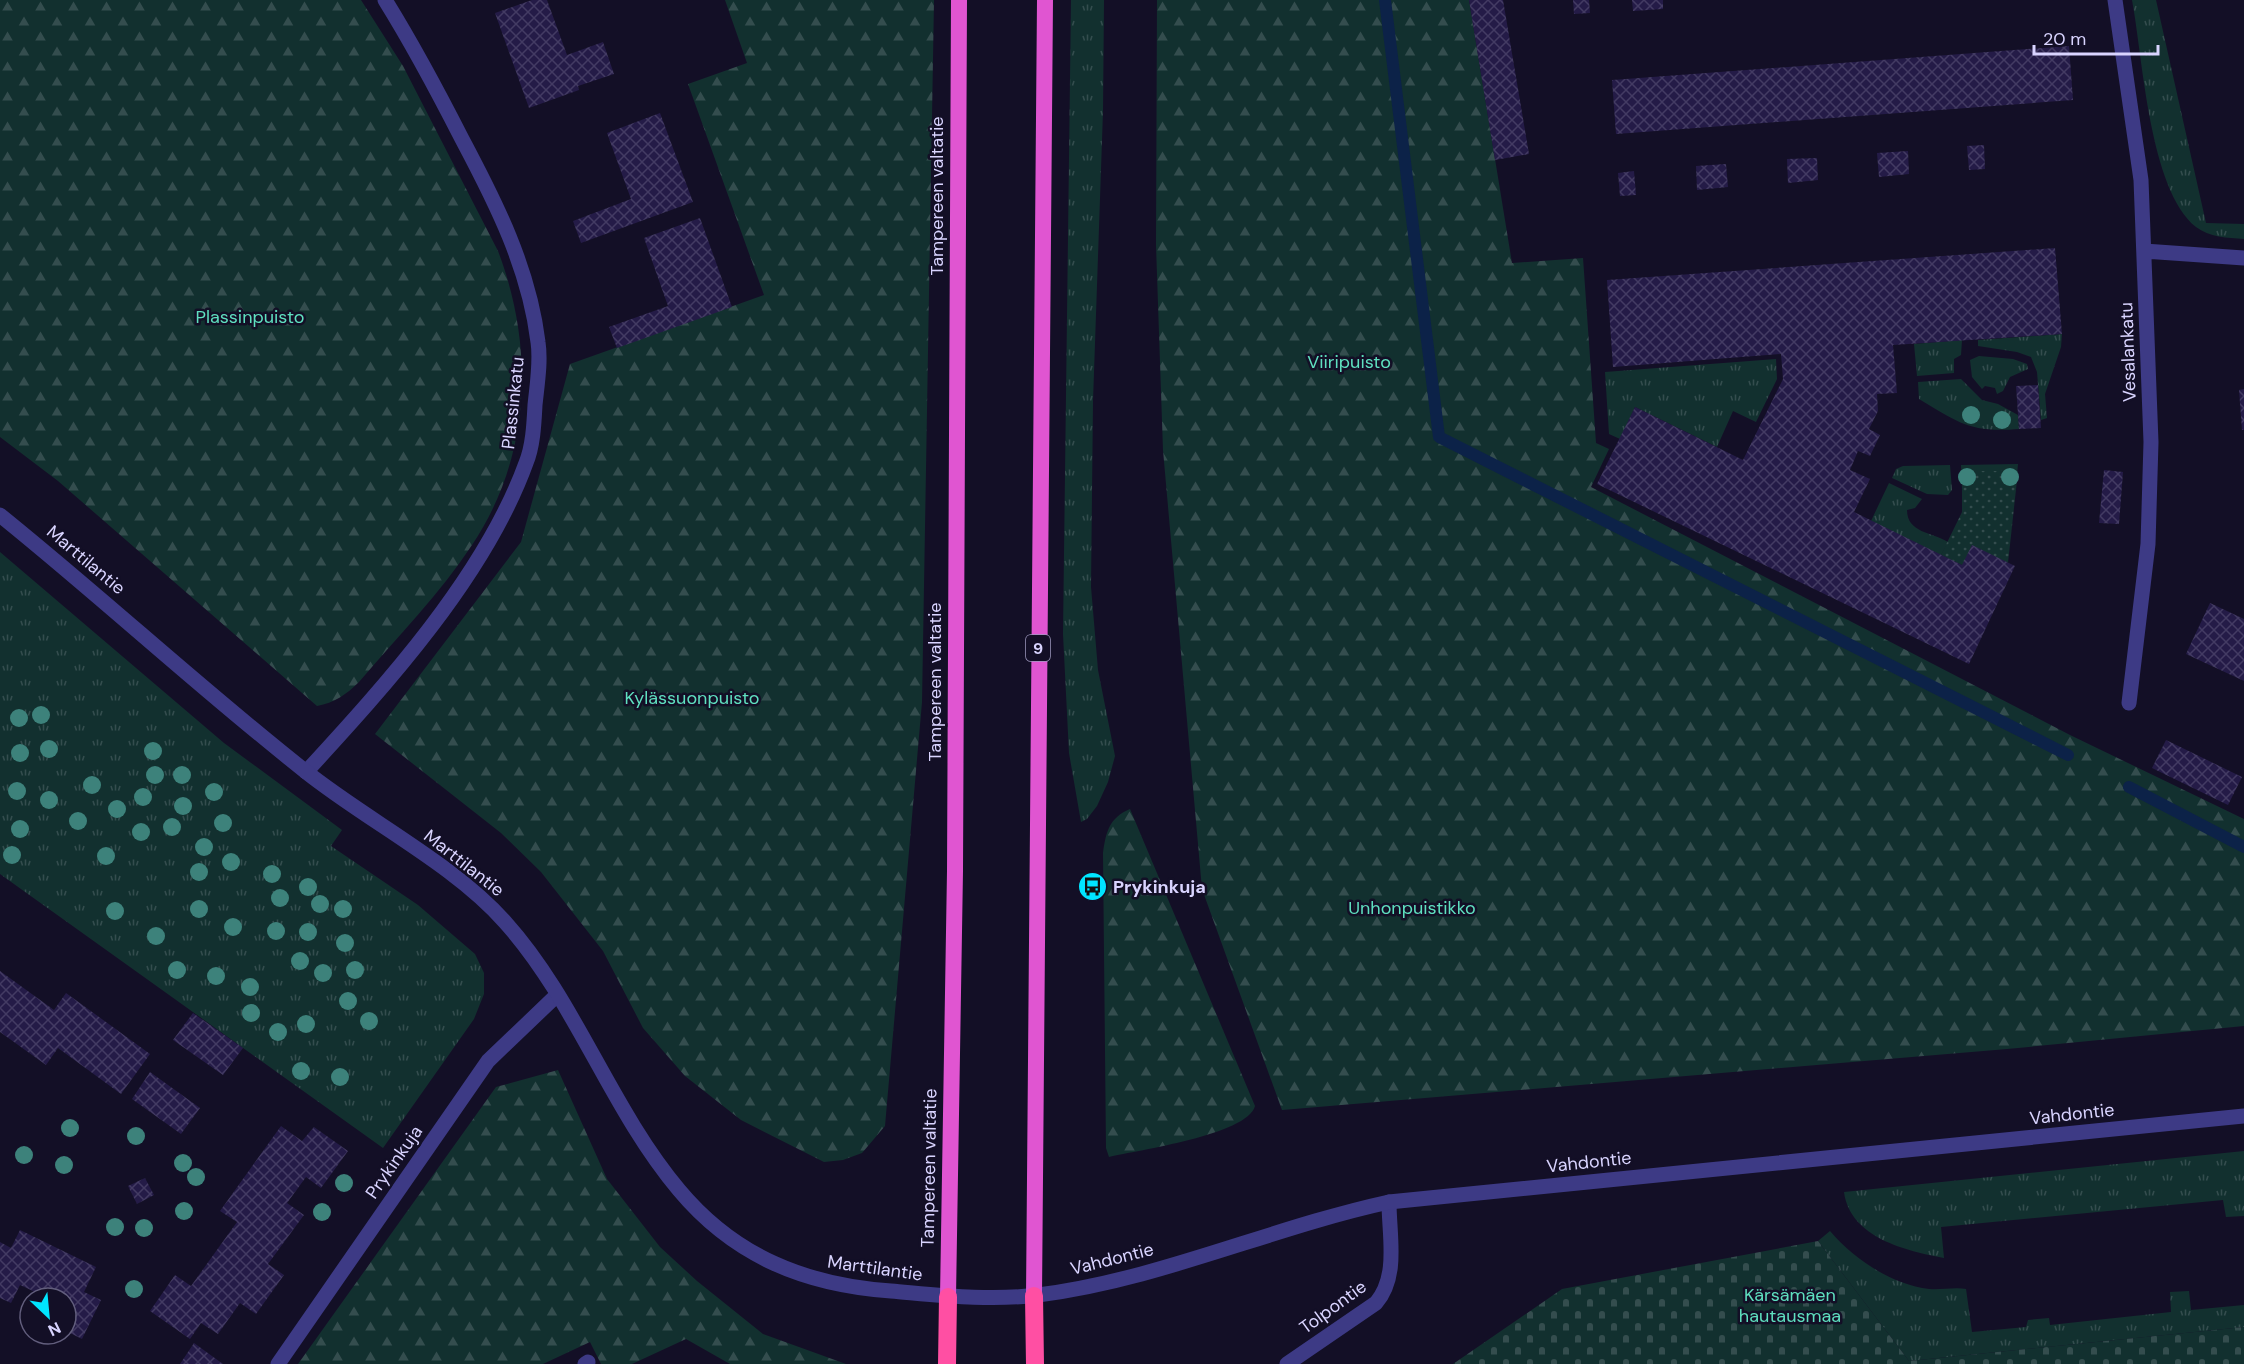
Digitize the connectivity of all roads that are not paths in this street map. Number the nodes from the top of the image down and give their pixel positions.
1 (385, 0) edge
2 (959, 0) edge
3 (1045, 0) edge
4 (2115, 0) edge
5 (2144, 251) junction
6 (2244, 258) edge
7 (0, 515) edge
8 (2129, 703) dead end
9 (306, 772) junction
10 (557, 995) junction
11 (2244, 1116) edge
12 (1389, 1202) junction
13 (1034, 1296) junction
14 (948, 1297) junction
15 (278, 1364) edge
16 (947, 1364) edge
17 (1035, 1364) edge
18 (1287, 1364) edge

1 - 9 street, Plassinkatu
2 - 14 highway, Tampereen valtatie
3 - 13 highway, 9
4 - 5 street, Vesalankatu
5 - 6 street
5 - 8 street, Vesalankatu
7 - 9 street, Marttilantie
9 - 10 street, Marttilantie
10 - 14 street, Marttilantie
10 - 15 street, Prykinkuja
11 - 12 street, Vahdontie
12 - 13 street, Vahdontie
12 - 18 street, Tolpontie
13 - 14 street, Vahdontie
13 - 17 highway, 9
14 - 16 highway, Tampereen valtatie

